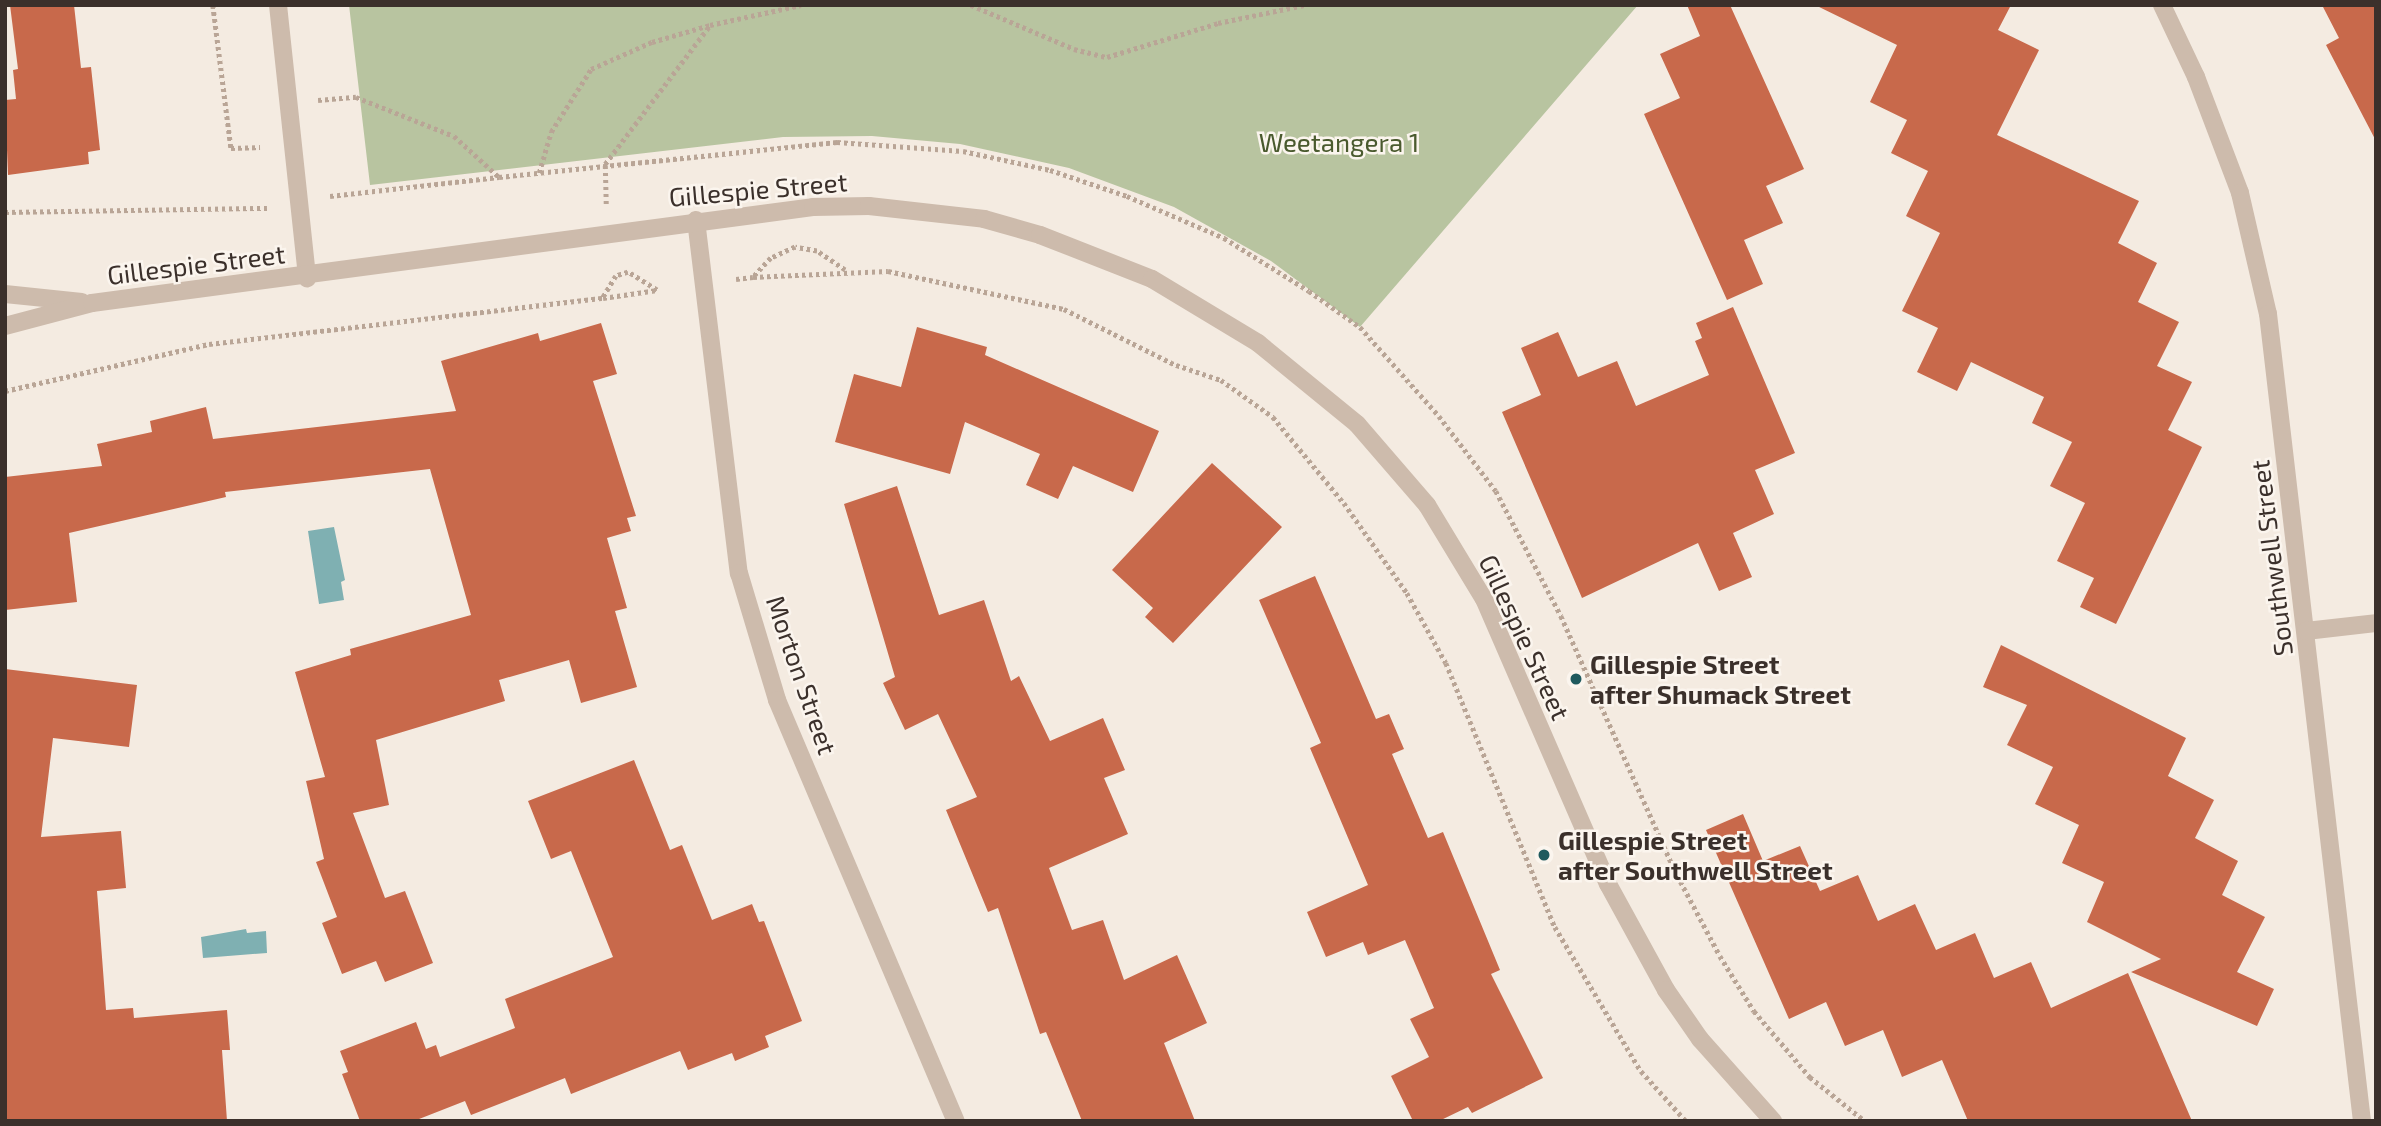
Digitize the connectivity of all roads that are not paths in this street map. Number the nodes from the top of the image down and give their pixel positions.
1 (278, 5) edge
2 (2162, 5) edge
3 (696, 220) junction
4 (307, 278) junction
5 (5, 294) edge
6 (92, 303) junction
7 (5, 326) edge
8 (2376, 623) edge
9 (2306, 631) junction
10 (956, 1121) edge
11 (1773, 1121) edge
12 (2362, 1121) edge

1 - 4 street
2 - 9 street, Southwell Street
3 - 4 street, Gillespie Street
3 - 10 street, Morton Street
3 - 11 street, Gillespie Street
4 - 6 street, Gillespie Street
5 - 6 street, Gillespie Street
6 - 7 street, Gillespie Street
8 - 9 street
9 - 12 street, Southwell Street

